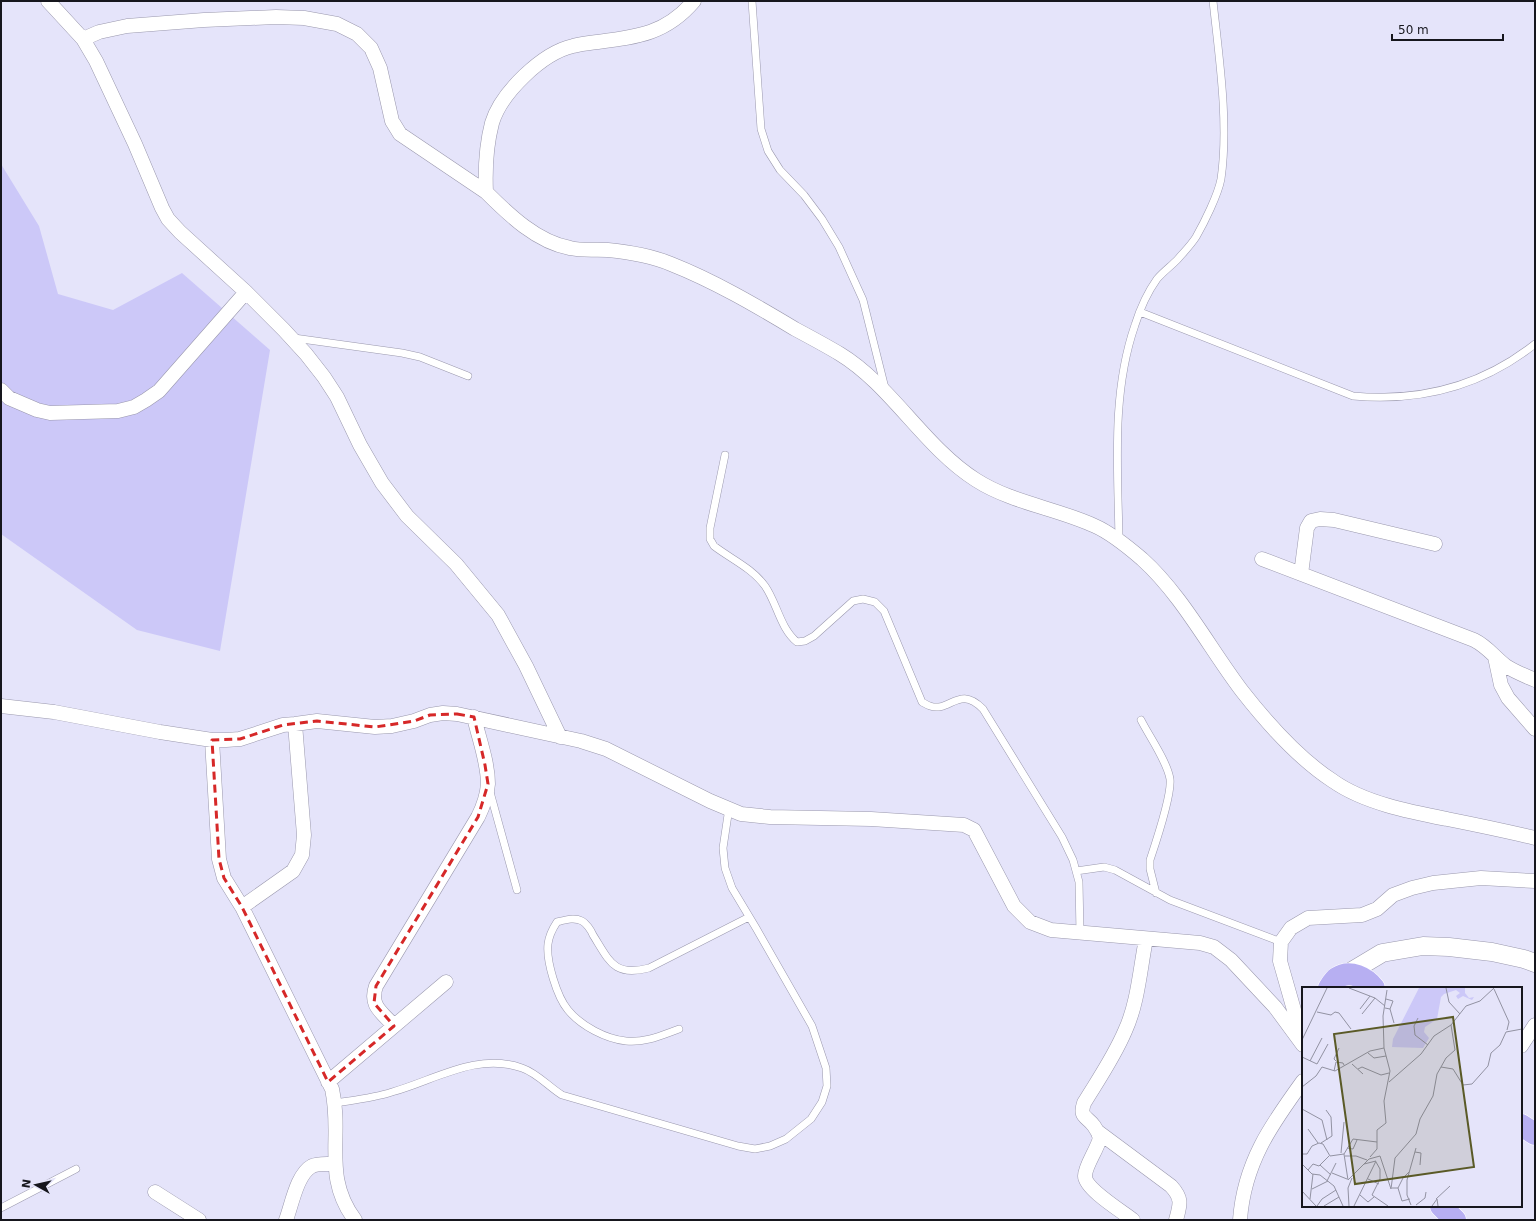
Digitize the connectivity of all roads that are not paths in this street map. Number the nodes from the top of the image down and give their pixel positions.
1 (48, 1) edge
2 (694, 1) edge
3 (752, 1) edge
4 (1213, 1) edge
5 (83, 39) junction
6 (486, 192) junction
7 (246, 292) junction
8 (1140, 312) junction
9 (292, 338) junction
10 (1535, 344) edge
11 (468, 376) dead end
12 (1, 390) edge
13 (888, 396) junction
14 (725, 455) dead end
15 (1119, 541) junction
16 (1435, 544) dead end
17 (1262, 559) dead end
18 (1301, 574) junction
19 (1495, 656) junction
20 (1535, 680) edge
21 (1, 706) edge
22 (474, 717) junction
23 (1140, 720) dead end
24 (296, 724) junction
25 (1535, 729) edge
26 (560, 737) junction
27 (212, 740) junction
28 (488, 784) junction
29 (729, 808) junction
30 (1535, 838) edge
31 (1076, 870) junction
32 (1535, 881) edge
33 (517, 890) dead end
34 (1156, 893) junction
35 (242, 907) junction
36 (749, 917) junction
37 (1080, 933) junction
38 (1146, 938) junction
39 (1281, 942) junction
40 (1535, 964) edge
41 (1347, 974) junction
42 (446, 982) dead end
43 (1330, 987) edge
44 (1373, 987) edge
45 (1535, 1025) edge
46 (394, 1026) junction
47 (679, 1029) dead end
48 (1302, 1040) edge
49 (1302, 1043) edge
50 (1522, 1044) edge
51 (328, 1082) junction
52 (1302, 1082) edge
53 (335, 1103) junction
54 (1522, 1126) edge
55 (1097, 1131) junction
56 (1535, 1134) edge
57 (334, 1164) junction
58 (76, 1169) dead end
59 (155, 1192) dead end
60 (1442, 1207) edge
61 (1, 1208) edge
62 (199, 1220) edge
63 (286, 1220) edge
64 (355, 1220) edge
65 (1133, 1220) edge
66 (1176, 1220) edge
67 (1240, 1220) edge
68 (1455, 1220) edge

1 - 5 street
2 - 6 street
3 - 13 lane
4 - 8 lane
5 - 6 street
5 - 7 street
6 - 13 street
7 - 9 street
7 - 12 street
8 - 10 lane
8 - 15 lane
9 - 11 lane
9 - 26 street
13 - 15 street
14 - 31 lane
15 - 30 street
16 - 18 street
17 - 18 street
18 - 19 street
19 - 20 street
19 - 25 street
21 - 27 street
22 - 24 street
22 - 26 street
22 - 28 street
23 - 34 lane
24 - 27 street
24 - 35 street
26 - 29 street
27 - 35 street
28 - 33 lane
28 - 46 street
29 - 36 lane
29 - 37 street
31 - 34 lane
31 - 37 lane
32 - 39 street
34 - 39 lane
35 - 51 street
36 - 47 lane
36 - 53 lane
37 - 38 street
38 - 49 street
38 - 55 street
39 - 48 street
40 - 41 street
41 - 43 highway
41 - 44 highway
42 - 46 street
45 - 50 street
46 - 51 street
51 - 53 street
52 - 67 street
53 - 57 street
54 - 56 highway
55 - 65 street
55 - 66 street
57 - 63 street
57 - 64 street
58 - 61 lane
59 - 62 street
60 - 68 highway

